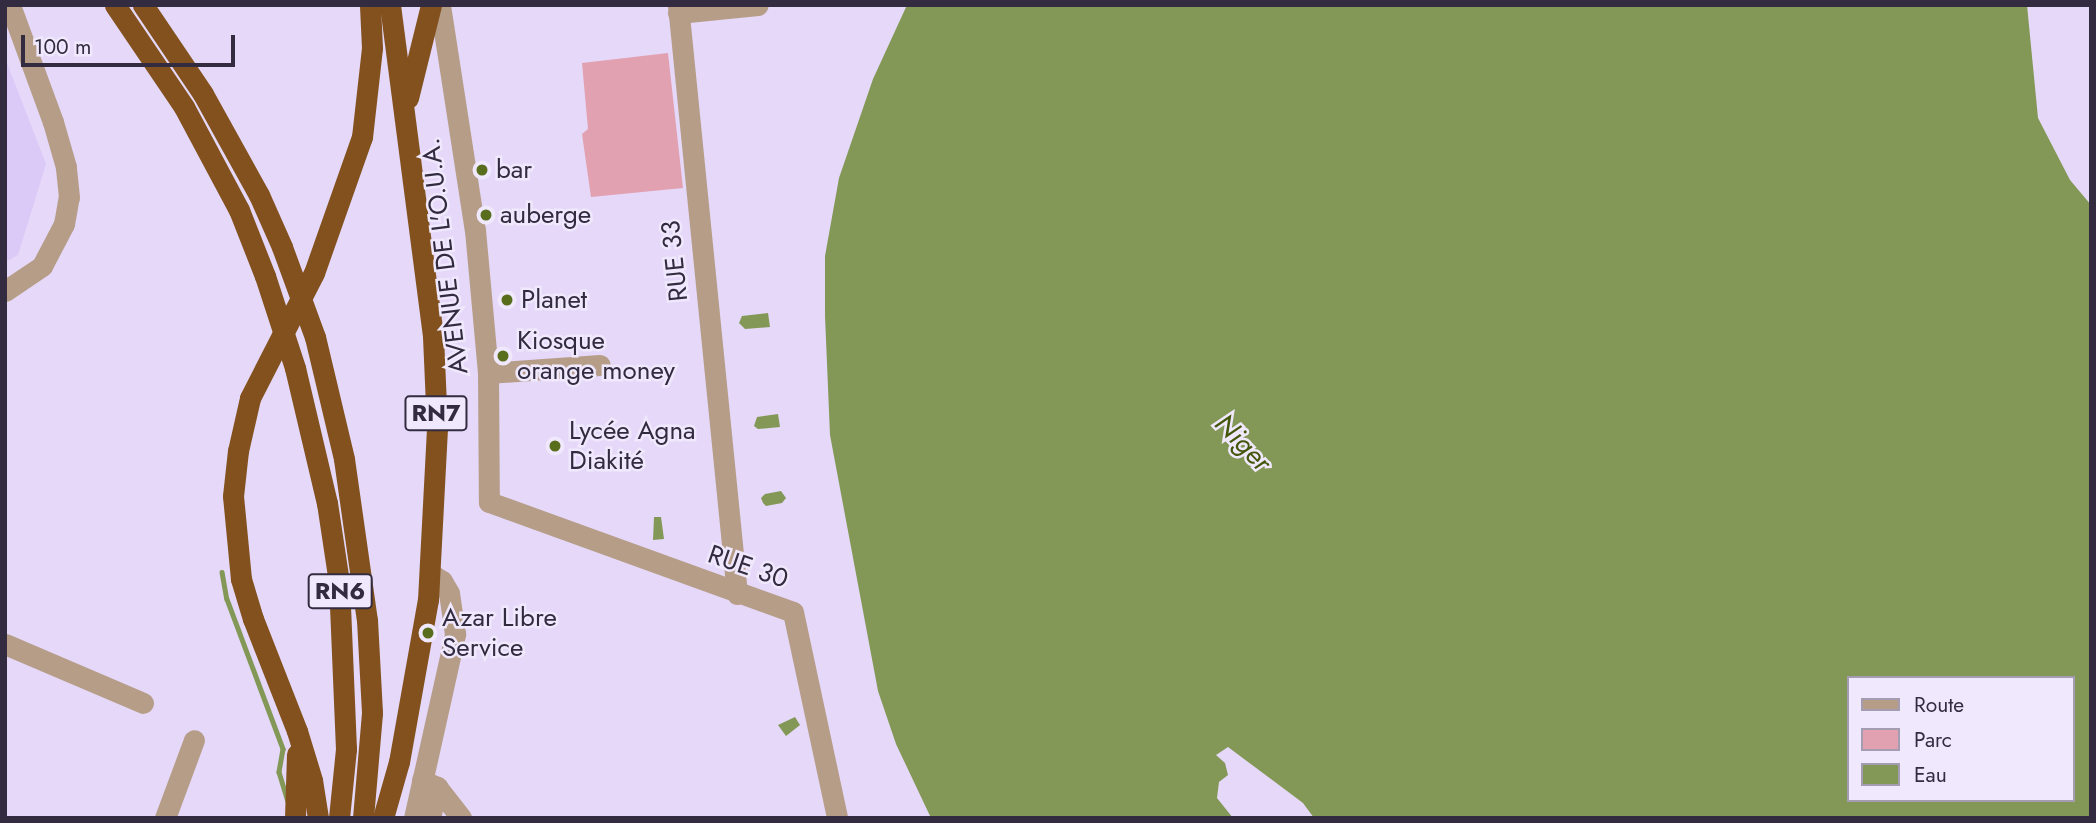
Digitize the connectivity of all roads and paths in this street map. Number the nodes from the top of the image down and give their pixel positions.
1 (10, 5) edge
2 (115, 5) edge
3 (143, 5) edge
4 (358, 5) edge
5 (370, 5) edge
6 (390, 5) edge
7 (430, 5) edge
8 (440, 5) edge
9 (758, 5) edge
10 (678, 9) edge
11 (372, 48) junction
12 (405, 110) junction
13 (5, 291) edge
14 (600, 365) dead end
15 (488, 373) junction
16 (489, 502) joint
17 (431, 574) junction
18 (737, 594) junction
19 (5, 643) edge
20 (143, 703) dead end
21 (298, 731) junction
22 (194, 740) dead end
23 (430, 783) junction
24 (165, 818) edge
25 (295, 818) edge
26 (318, 818) edge
27 (339, 818) edge
28 (363, 818) edge
29 (383, 818) edge
30 (414, 818) edge
31 (430, 818) edge
32 (461, 818) edge
33 (836, 818) edge

1 - 13 street
2 - 27 highway, RN6, bridge
3 - 28 highway, RN6, bridge
4 - 11 highway
5 - 11 highway
6 - 12 highway, RN7
7 - 12 highway
8 - 15 street, AVENUE DE L'O.U.A.
9 - 10 street
10 - 18 street, RUE 33
11 - 21 highway
12 - 17 highway, RN7
14 - 15 street
15 - 16 street, AVENUE DE L'O.U.A.
16 - 18 street, RUE 30
17 - 23 street
17 - 29 highway, RN7
18 - 33 street, RUE 30
19 - 20 street
21 - 25 highway
21 - 26 highway
22 - 24 street
23 - 30 street
23 - 31 street
23 - 32 street

